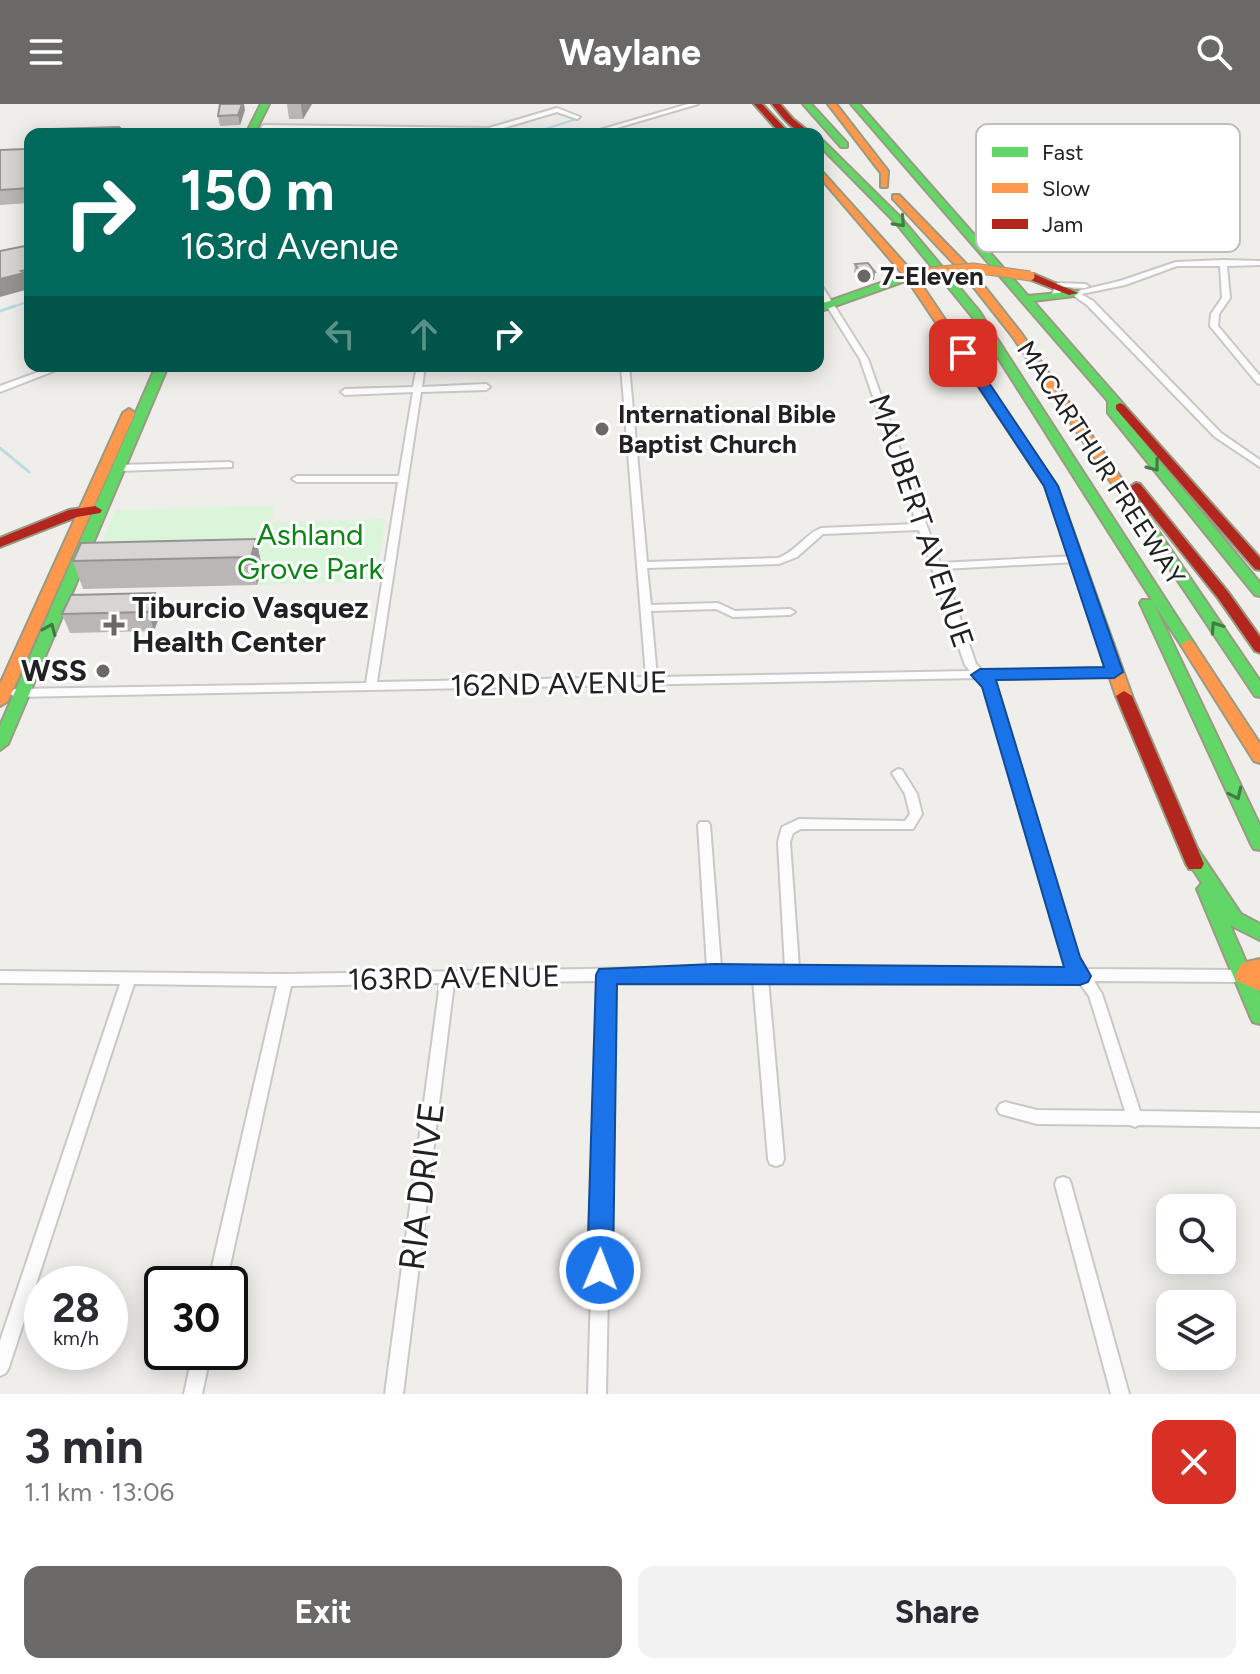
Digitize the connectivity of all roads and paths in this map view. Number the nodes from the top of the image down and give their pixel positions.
1 (265, 104) edge
2 (274, 104) edge
3 (695, 104) edge
4 (758, 104) edge
5 (776, 104) edge
6 (788, 104) edge
7 (807, 104) edge
8 (832, 104) edge
9 (556, 107) edge
10 (861, 107) edge
11 (577, 117) dead end
12 (259, 128) edge
13 (260, 128) edge
14 (495, 128) edge
15 (610, 128) edge
16 (780, 128) edge
17 (800, 128) edge
18 (807, 128) edge
19 (824, 147) edge
20 (824, 176) edge
21 (884, 185) junction
22 (976, 242) edge
23 (985, 252) edge
24 (1223, 262) junction
25 (1260, 263) edge
26 (915, 275) junction
27 (1101, 287) junction
28 (1063, 291) junction
29 (1026, 299) junction
30 (1090, 303) junction
31 (824, 307) edge
32 (47, 372) edge
33 (147, 372) edge
34 (159, 372) edge
35 (420, 372) edge
36 (625, 372) edge
37 (1260, 381) edge
38 (0, 387) edge
39 (486, 387) dead end
40 (419, 390) junction
41 (345, 392) dead end
42 (1059, 397) junction
43 (1113, 402) junction
44 (1260, 464) edge
45 (229, 465) dead end
46 (118, 468) junction
47 (297, 479) dead end
48 (403, 479) junction
49 (93, 510) junction
50 (923, 527) junction
51 (0, 543) edge
52 (1077, 559) junction
53 (641, 565) junction
54 (937, 566) junction
55 (1260, 566) edge
56 (1140, 568) junction
57 (1260, 592) edge
58 (645, 608) junction
59 (790, 612) dead end
60 (1260, 648) edge
61 (1114, 672) junction
62 (980, 675) junction
63 (652, 682) junction
64 (371, 687) junction
65 (1260, 692) edge
66 (23, 693) junction
67 (2, 697) edge
68 (0, 744) edge
69 (1260, 757) edge
70 (898, 773) dead end
71 (704, 825) dead end
72 (1260, 844) edge
73 (1191, 853) junction
74 (1260, 933) edge
75 (1260, 967) edge
76 (714, 973) junction
77 (760, 974) junction
78 (792, 974) junction
79 (607, 975) junction
80 (1080, 976) junction
81 (0, 977) edge
82 (129, 978) junction
83 (448, 978) junction
84 (285, 980) junction
85 (1252, 980) edge
86 (1260, 1016) edge
87 (1005, 1109) dead end
88 (1135, 1120) junction
89 (1260, 1120) edge
90 (776, 1159) dead end
91 (1063, 1184) dead end
92 (221, 1266) edge
93 (0, 1367) edge
94 (198, 1370) edge
95 (193, 1394) edge
96 (394, 1394) edge
97 (597, 1394) edge
98 (1120, 1394) edge

1 - 12 main road
2 - 13 main road
3 - 15 street
4 - 16 main road
5 - 17 main road
6 - 18 main road, MACARTHUR FREEWAY
7 - 21 main road, MACARTHUR FREEWAY
8 - 21 main road
9 - 11 street
9 - 14 street
10 - 22 main road
19 -> 56 main road, MACARTHUR FREEWAY
20 - 26 main road
21 - 42 main road, MACARTHUR FREEWAY
23 - 29 main road
24 - 25 street
24 - 27 street
24 - 37 street
26 - 28 main road, bridge
26 - 31 main road
26 - 52 main road
27 - 28 street
27 - 28 street
27 - 30 street
28 - 29 main road
28 - 30 street
29 - 43 main road
30 - 44 street
31 - 50 street, MAUBERT AVENUE
32 - 38 street
33 - 49 main road
34 - 46 main road
35 - 40 street
36 - 53 street
39 - 40 street
40 - 41 street
40 - 48 street
42 - 60 main road
65 -> 42 main road, MACARTHUR FREEWAY
43 - 55 main road
43 -> 57 main road
45 - 46 street
46 - 49 main road
47 - 48 street
48 - 64 street
49 - 51 main road
66 -> 49 main road
49 - 67 main road
50 - 53 street
50 - 54 street, MAUBERT AVENUE
52 - 54 street
52 - 61 main road
53 - 58 street
54 - 62 street, MAUBERT AVENUE
56 - 69 main road, MACARTHUR FREEWAY
56 -> 72 main road
58 - 59 street
58 - 63 street
61 - 62 street, 162ND AVENUE
61 - 73 main road
62 - 63 street, 162ND AVENUE
62 - 80 street, MAUBERT AVENUE
63 - 64 street, 162ND AVENUE
64 - 66 street, 162ND AVENUE
66 - 67 street, 162ND AVENUE
66 - 68 main road
70 - 78 street
71 - 76 street
73 - 74 main road
73 - 85 main road
75 - 85 main road
76 - 77 street, 163RD AVENUE
76 - 79 street, 163RD AVENUE
77 - 78 street, 163RD AVENUE
77 - 90 street
78 - 80 street, 163RD AVENUE
79 - 83 street, 163RD AVENUE
79 - 97 street
80 - 85 street, 163RD AVENUE
80 - 88 street, MAUBERT AVENUE
81 - 82 street, 163RD AVENUE
82 - 84 street, 163RD AVENUE
82 - 93 street
83 - 84 street, 163RD AVENUE
83 - 96 street, RIA DRIVE
84 - 92 street
85 - 86 main road
87 - 88 street
88 - 89 street
91 - 98 street
94 - 95 street

